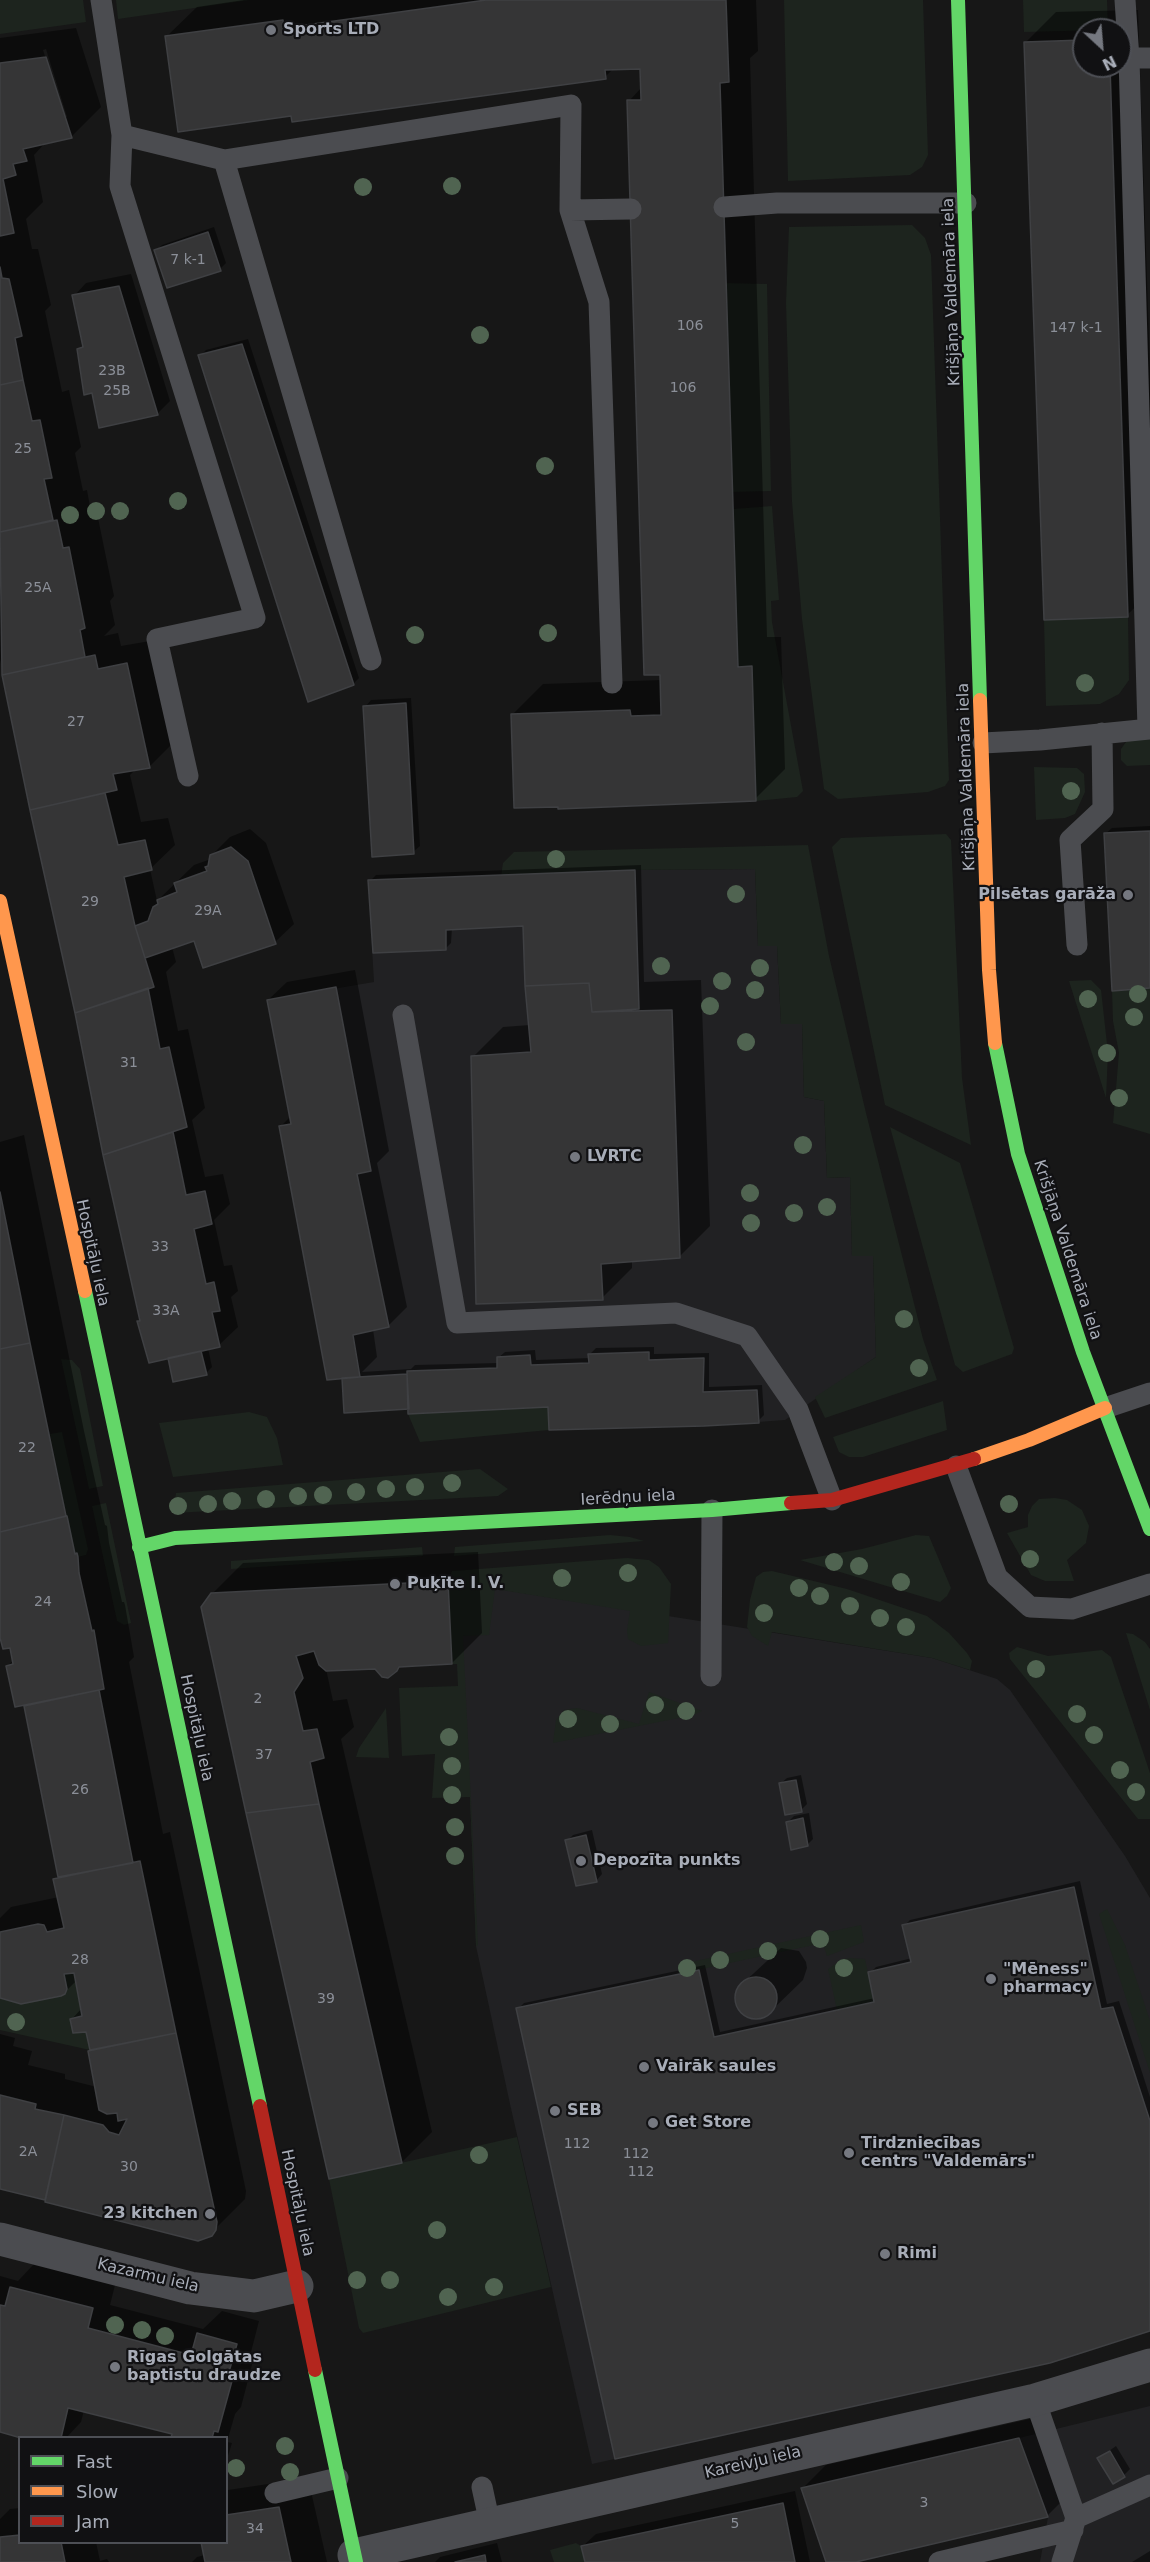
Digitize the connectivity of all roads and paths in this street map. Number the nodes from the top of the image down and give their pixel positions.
1 (101, 0) edge
2 (958, 0) edge
3 (1125, 0) edge
4 (1126, 18) edge
5 (1132, 58) edge
6 (1150, 58) edge
7 (1130, 78) edge
8 (122, 135) junction
9 (224, 160) junction
10 (966, 203) junction
11 (724, 207) dead end
12 (631, 209) dead end
13 (570, 210) junction
14 (1148, 604) edge
15 (371, 660) dead end
16 (612, 683) dead end
17 (1149, 729) edge
18 (1102, 733) junction
19 (983, 743) junction
20 (188, 776) dead end
21 (0, 901) edge
22 (1077, 945) dead end
23 (403, 1015) dead end
24 (1150, 1393) edge
25 (1105, 1408) junction
26 (956, 1466) junction
27 (832, 1500) junction
28 (712, 1510) junction
29 (1150, 1529) edge
30 (139, 1547) junction
31 (1150, 1584) edge
32 (711, 1676) dead end
33 (0, 2239) edge
34 (297, 2286) junction
35 (1150, 2365) edge
36 (1035, 2400) junction
37 (338, 2478) junction
38 (1150, 2485) edge
39 (482, 2487) dead end
40 (275, 2493) dead end
41 (490, 2524) junction
42 (1075, 2524) junction
43 (355, 2558) edge
44 (939, 2562) edge
45 (1062, 2562) edge

1 - 8 lane
2 - 10 street, Krišjāņa Valdemāra iela
3 - 4 lane
5 - 6 lane
7 - 14 lane
8 - 9 lane
8 - 20 lane
9 - 13 lane
9 - 15 lane
10 - 11 lane
10 - 19 street, Krišjāņa Valdemāra iela
12 - 13 lane
13 - 16 lane
14 - 17 lane
17 - 18 lane
18 - 19 lane
18 - 22 lane
19 - 25 street, Krišjāņa Valdemāra iela
21 - 30 street, Hospitāļu iela
23 - 27 lane
24 - 25 lane
25 - 26 street, Ierēdņu iela
25 - 29 street, Krišjāņa Valdemāra iela
26 - 27 street, Ierēdņu iela
26 - 31 lane
27 - 28 street, Ierēdņu iela
28 - 30 street, Ierēdņu iela
28 - 32 lane
30 - 34 street, Hospitāļu iela
33 - 34 street, Kazarmu iela
34 - 37 street, Hospitāļu iela
35 - 36 street, Kareivju iela
36 - 41 street, Kareivju iela
36 - 42 lane
37 - 40 lane
37 - 43 street, Hospitāļu iela
38 - 42 lane
39 - 41 lane
41 - 43 street, Kareivju iela
42 - 44 lane
42 - 45 lane

